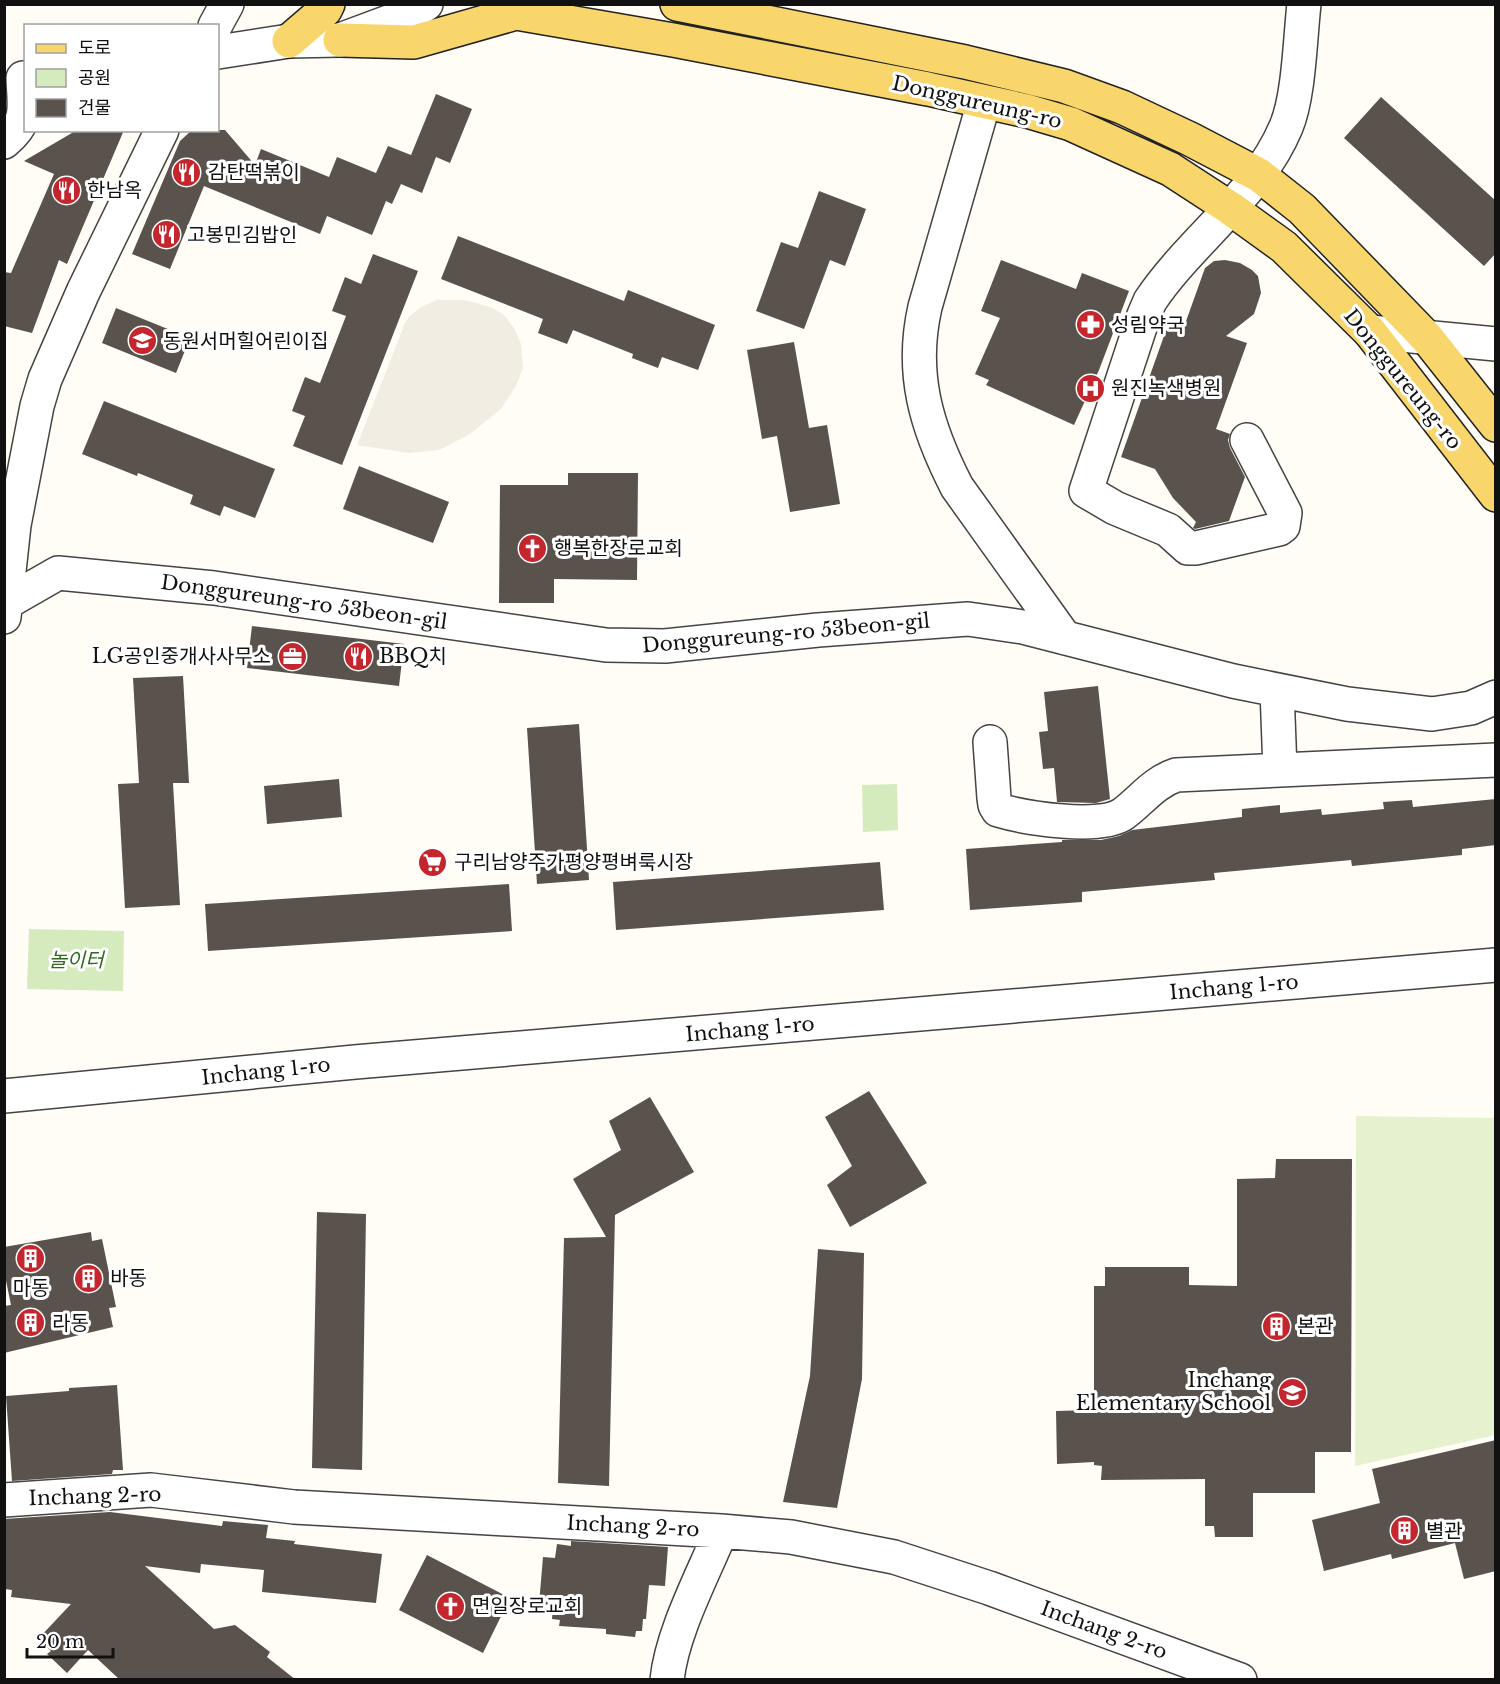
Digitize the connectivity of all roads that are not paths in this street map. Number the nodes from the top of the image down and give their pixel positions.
1 (227, 4) edge
2 (328, 4) edge
3 (426, 4) edge
4 (677, 4) edge
5 (1304, 4) edge
6 (507, 9) edge
7 (216, 24) edge
8 (340, 39) junction
9 (289, 41) junction
10 (219, 52) edge
11 (18, 79) edge
12 (984, 102) junction
13 (161, 132) edge
14 (4, 142) edge
15 (1259, 176) junction
16 (1230, 208) junction
17 (1370, 332) junction
18 (1427, 338) junction
19 (1496, 344) edge
20 (1496, 425) edge
21 (1247, 440) dead end
22 (1496, 495) edge
23 (5, 608) edge
24 (1065, 638) junction
25 (1277, 690) junction
26 (1496, 697) edge
27 (990, 742) dead end
28 (1496, 760) edge
29 (1280, 770) junction
30 (1496, 965) edge
31 (4, 1096) edge
32 (4, 1500) edge
33 (721, 1531) junction
34 (667, 1680) edge
35 (1240, 1680) edge

1 - 7 street
2 - 9 main road
3 - 8 street
4 - 15 main road, Donggureung-ro
5 - 15 street
6 - 8 main road
6 - 12 main road, Donggureung-ro
8 - 9 street
9 - 10 street
11 - 14 street
12 - 16 main road, Donggureung-ro
12 - 24 street
13 - 23 street
15 - 16 street
15 - 18 main road, Donggureung-ro
16 - 17 main road, Donggureung-ro
16 - 21 street
17 - 18 street
17 - 22 main road, Donggureung-ro
18 - 19 street
18 - 20 main road, Donggureung-ro
23 - 24 street, Donggureung-ro 53beon-gil
24 - 25 street, Donggureung-ro 53beon-gil
25 - 26 street, Donggureung-ro 53beon-gil
25 - 29 street
27 - 29 street
28 - 29 street
30 - 31 street, Inchang 1-ro
32 - 33 street, Inchang 2-ro
33 - 34 street
33 - 35 street, Inchang 2-ro

